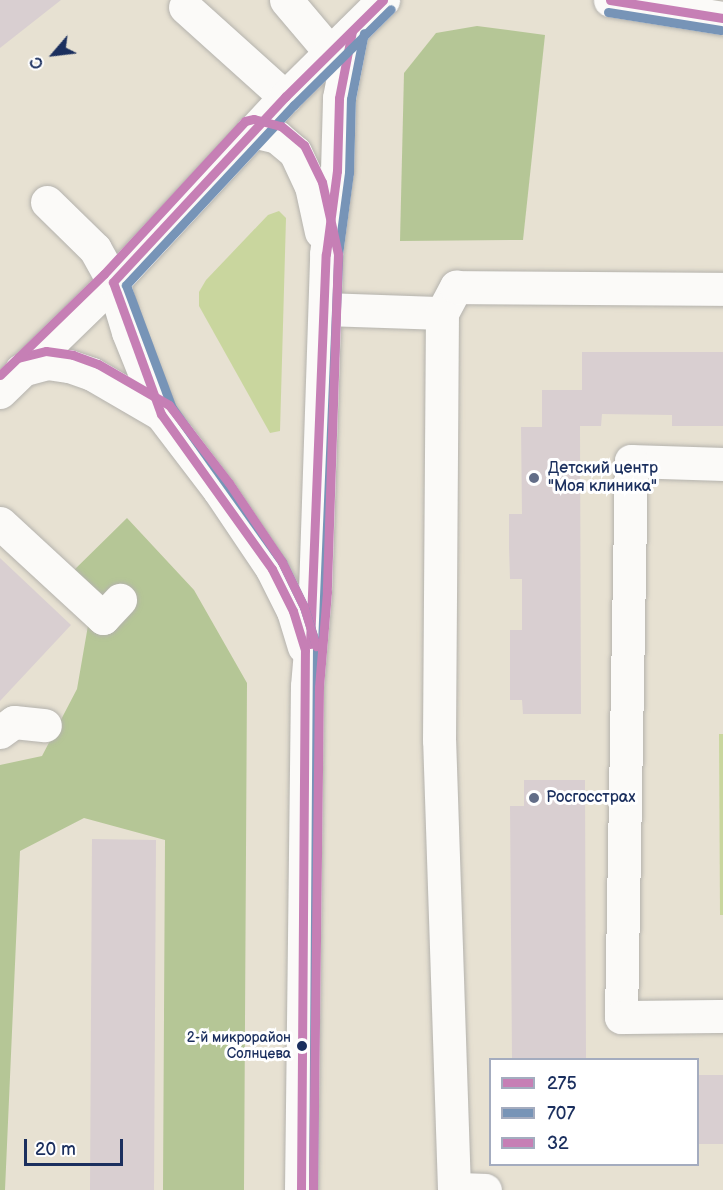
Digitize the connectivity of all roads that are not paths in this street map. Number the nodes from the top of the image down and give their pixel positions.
1 (286, 0) edge
2 (383, 0) edge
3 (610, 0) edge
4 (184, 7) dead end
5 (723, 18) edge
6 (341, 41) junction
7 (285, 97) junction
8 (252, 131) junction
9 (47, 202) dead end
10 (326, 254) junction
11 (113, 282) junction
12 (723, 289) edge
13 (326, 309) junction
14 (442, 313) junction
15 (10, 381) edge
16 (161, 414) junction
17 (723, 464) edge
18 (0, 523) edge
19 (120, 600) dead end
20 (307, 686) junction
21 (45, 725) dead end
22 (0, 732) edge
23 (723, 1016) edge
24 (301, 1190) edge
25 (484, 1190) edge

1 - 6 street
2 - 6 street
3 - 5 street
4 - 7 street
6 - 7 street
6 - 10 street
7 - 8 street
8 - 10 street
8 - 11 street
9 - 11 street
10 - 13 street
11 - 15 street
11 - 16 street
12 - 14 street
13 - 14 street
13 - 20 street
14 - 25 street
15 - 16 street
16 - 20 street
17 - 23 street
18 - 19 street
20 - 24 street
21 - 22 street

